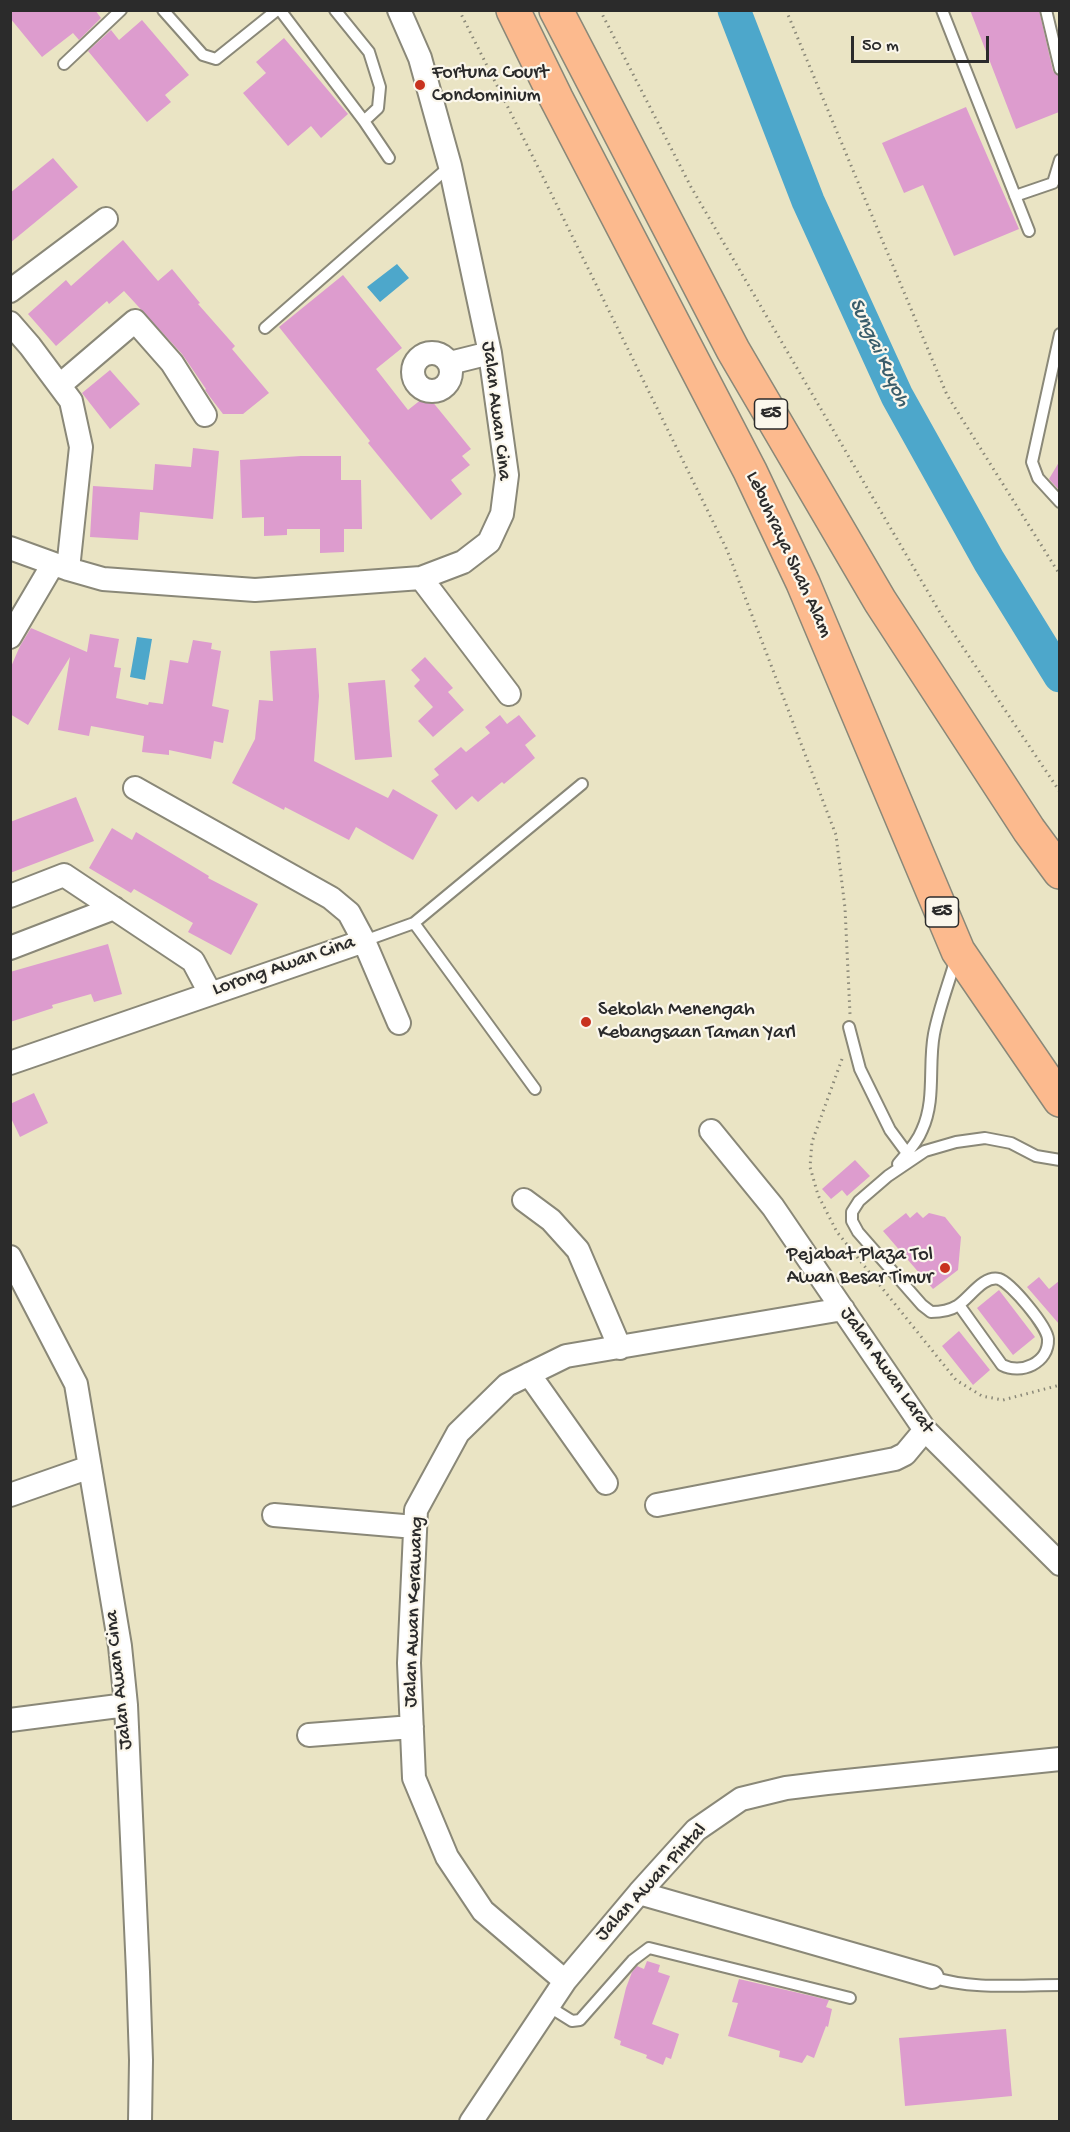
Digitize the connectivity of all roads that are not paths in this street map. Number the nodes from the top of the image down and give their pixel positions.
1 (121, 10) edge
2 (163, 10) edge
3 (279, 10) edge
4 (335, 10) edge
5 (399, 10) edge
6 (513, 10) edge
7 (556, 10) edge
8 (942, 10) edge
9 (1046, 10) edge
10 (63, 64) dead end
11 (1059, 69) edge
12 (364, 121) junction
13 (389, 158) dead end
14 (1059, 160) edge
15 (450, 166) junction
16 (1015, 196) junction
17 (106, 219) dead end
18 (1029, 231) dead end
19 (10, 291) edge
20 (10, 323) edge
21 (265, 328) dead end
22 (1059, 334) edge
23 (490, 352) junction
24 (450, 363) dead end
25 (60, 385) junction
26 (205, 415) dead end
27 (1059, 502) edge
28 (10, 548) edge
29 (61, 567) junction
30 (421, 578) junction
31 (10, 638) edge
32 (509, 694) dead end
33 (582, 784) dead end
34 (135, 788) dead end
35 (1011, 802) junction
36 (1059, 856) edge
37 (1059, 872) edge
38 (10, 896) edge
39 (114, 908) junction
40 (414, 923) junction
41 (364, 940) junction
42 (10, 948) edge
43 (958, 951) junction
44 (210, 993) junction
45 (399, 1023) dead end
46 (849, 1028) road end
47 (10, 1063) edge
48 (535, 1089) dead end
49 (1059, 1100) edge
50 (711, 1131) dead end
51 (907, 1154) junction
52 (1059, 1160) edge
53 (888, 1176) junction
54 (524, 1200) dead end
55 (10, 1257) edge
56 (959, 1305) junction
57 (843, 1309) junction
58 (620, 1348) junction
59 (530, 1374) junction
60 (925, 1430) junction
61 (90, 1467) junction
62 (606, 1484) dead end
63 (10, 1495) edge
64 (657, 1505) dead end
65 (274, 1515) dead end
66 (415, 1527) junction
67 (1059, 1564) edge
68 (126, 1704) junction
69 (10, 1720) edge
70 (412, 1727) junction
71 (309, 1735) dead end
72 (1059, 1759) edge
73 (639, 1893) junction
74 (932, 1977) joint
75 (565, 1981) junction
76 (1059, 1985) edge
77 (850, 1998) dead end
78 (548, 2006) junction
79 (140, 2121) edge
80 (471, 2121) edge

1 - 10 lane
2 - 3 lane
3 - 12 lane
4 - 12 lane
5 - 15 street, Jalan Awan Cina
6 - 43 highway, Lebuhraya Shah Alam / E5
7 - 35 highway, E5
8 - 16 lane
9 - 11 lane
12 - 13 lane
14 - 16 lane
15 - 21 lane
15 - 23 street, Jalan Awan Cina
16 - 18 lane
17 - 19 street
20 - 25 street
22 - 27 lane
23 - 24 street
23 - 30 street, Jalan Awan Cina
25 - 26 street
25 - 29 street
28 - 29 street, Jalan Awan Cina
29 - 30 street, Jalan Awan Cina
29 - 31 street
30 - 32 street
33 - 40 lane
34 - 41 street, Lorong Awan Cina
35 - 36 lane
35 - 37 highway, E5
38 - 39 street
39 - 42 street
39 - 44 street
40 - 41 lane
40 - 48 lane
41 - 44 street, Lorong Awan Cina
41 - 45 street
43 - 49 highway, Lebuhraya Shah Alam / E5
43 - 51 lane
44 - 47 street, Lorong Awan Cina
46 - 51 lane
50 - 57 street, Jalan Awan Larat
51 - 53 lane
52 - 53 lane
53 - 56 lane
54 - 58 street
55 - 61 street, Jalan Awan Cina
56 - 56 lane
57 - 58 street, Jalan Awan Kerawang
57 - 60 street, Jalan Awan Larat
58 - 59 street, Jalan Awan Kerawang
59 - 62 street
59 - 66 street, Jalan Awan Kerawang
60 - 64 street
60 - 67 street, Jalan Awan Larat
61 - 63 street
61 - 68 street, Jalan Awan Cina
65 - 66 street
66 - 70 street, Jalan Awan Kerawang
68 - 69 street
68 - 79 street, Jalan Awan Cina
70 - 71 street
70 - 75 street, Jalan Awan Kerawang
72 - 73 street, Jalan Awan Pintal
73 - 74 street
73 - 75 street, Jalan Awan Pintal
74 - 76 lane
75 - 78 street, Jalan Awan Pintal
77 - 78 lane
78 - 80 street, Jalan Awan Pintal

